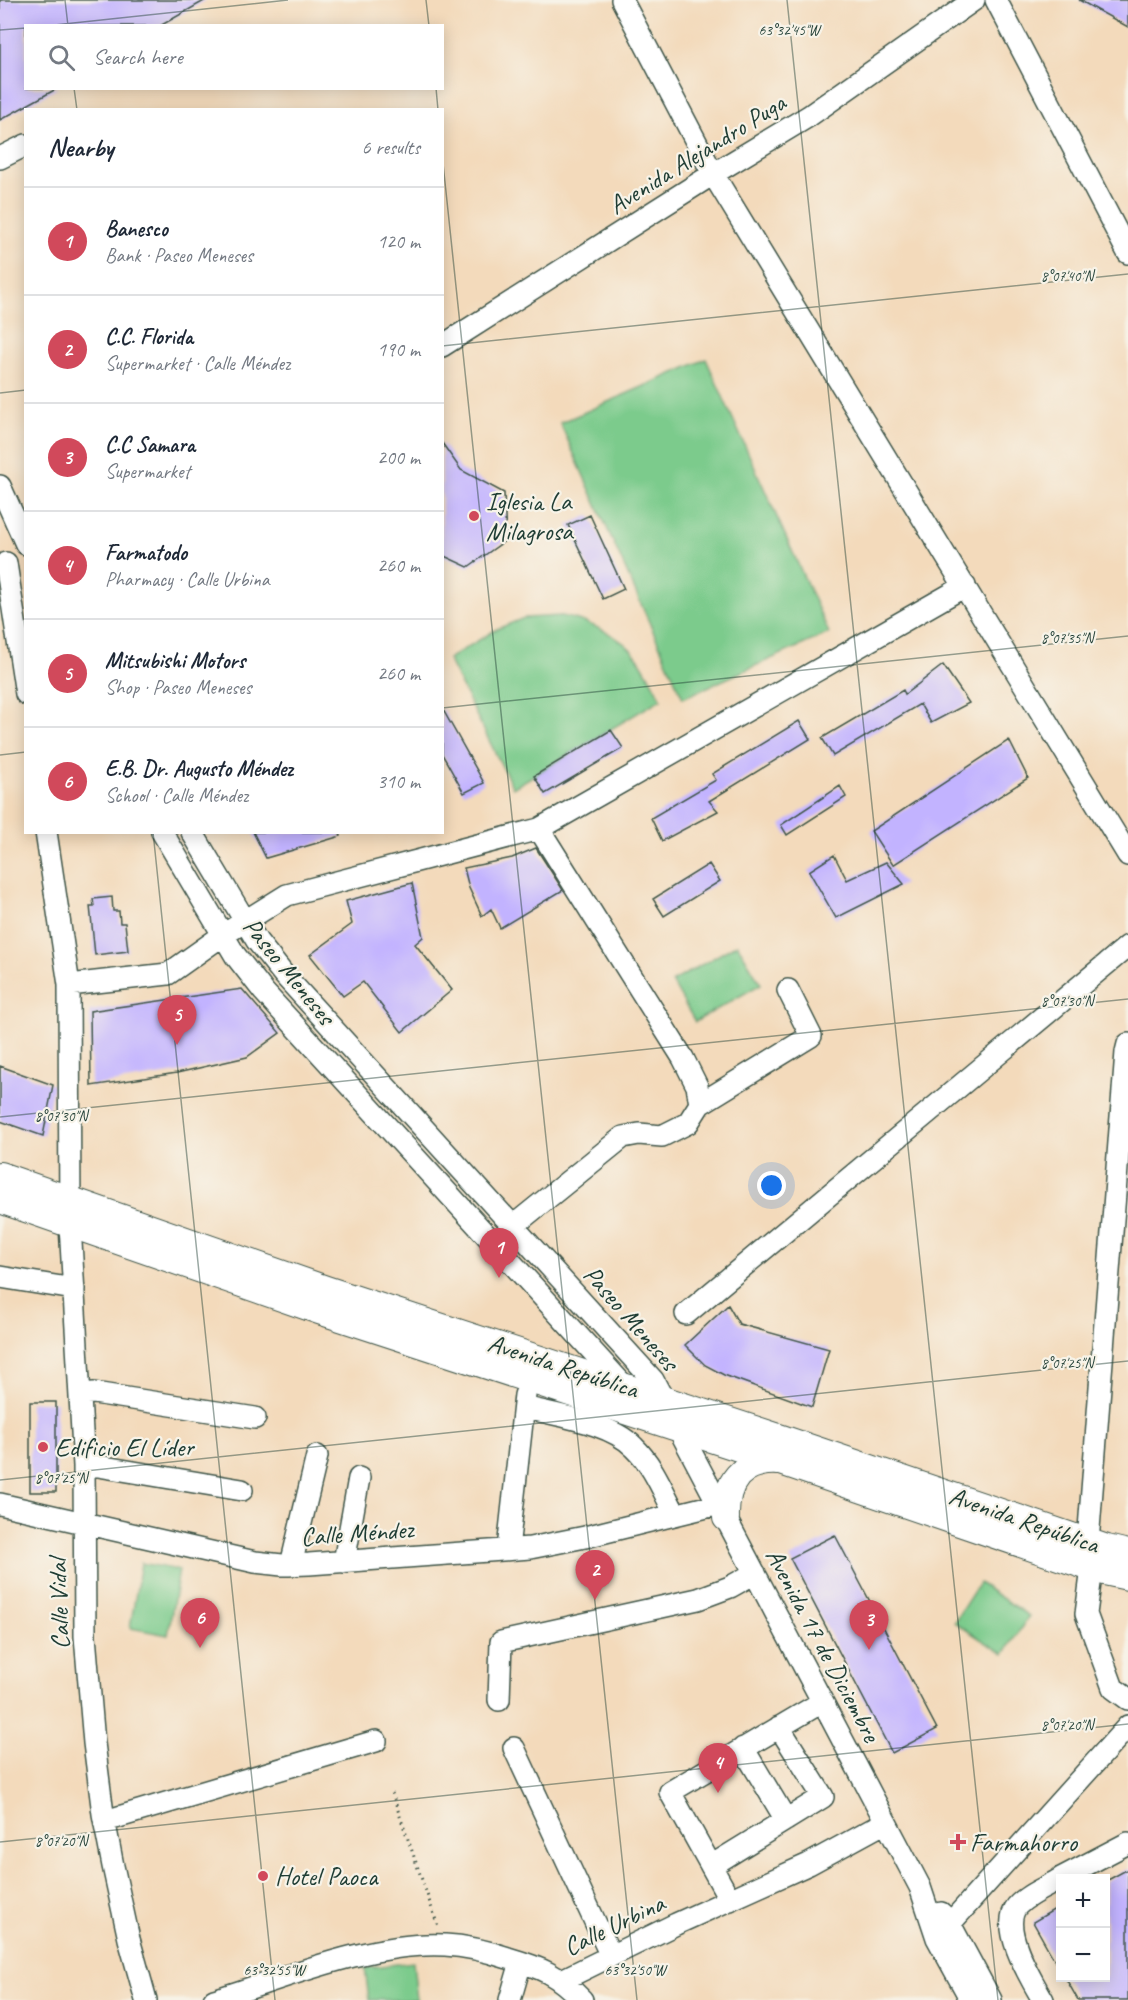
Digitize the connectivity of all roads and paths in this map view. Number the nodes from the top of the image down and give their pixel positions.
1 (622, 0) edge
2 (974, 0) edge
3 (996, 0) edge
4 (24, 146) edge
5 (0, 158) edge
6 (713, 174) junction
7 (1128, 252) edge
8 (444, 345) edge
9 (0, 486) edge
10 (24, 540) edge
11 (24, 554) edge
12 (2, 559) edge
13 (965, 586) junction
14 (24, 600) edge
15 (24, 683) edge
16 (539, 829) junction
17 (46, 834) edge
18 (163, 834) edge
19 (193, 834) edge
20 (1128, 855) edge
21 (246, 922) junction
22 (223, 934) junction
23 (1128, 946) edge
24 (1118, 963) edge
25 (69, 985) junction
26 (788, 990) dead end
27 (1128, 1044) edge
28 (700, 1104) junction
29 (0, 1175) edge
30 (0, 1200) edge
31 (70, 1212) junction
32 (513, 1226) junction
33 (0, 1277) edge
34 (74, 1289) junction
35 (686, 1314) dead end
36 (527, 1379) junction
37 (625, 1386) junction
38 (80, 1394) junction
39 (664, 1399) junction
40 (524, 1407) junction
41 (255, 1418) dead end
42 (679, 1429) junction
43 (317, 1456) dead end
44 (779, 1462) junction
45 (84, 1466) junction
46 (359, 1478) dead end
47 (242, 1490) dead end
48 (0, 1503) edge
49 (722, 1511) junction
50 (675, 1515) junction
51 (84, 1522) junction
52 (1088, 1542) junction
53 (508, 1549) junction
54 (1128, 1553) edge
55 (344, 1562) junction
56 (291, 1565) junction
57 (1092, 1568) junction
58 (755, 1573) junction
59 (1128, 1577) edge
60 (1128, 1699) edge
61 (500, 1700) dead end
62 (822, 1701) junction
63 (1128, 1726) edge
64 (779, 1727) junction
65 (376, 1741) dead end
66 (1128, 1747) edge
67 (514, 1748) dead end
68 (744, 1748) junction
69 (392, 1793) dead end
70 (786, 1820) junction
71 (105, 1821) junction
72 (886, 1822) junction
73 (1128, 1843) edge
74 (711, 1866) junction
75 (1070, 1874) edge
76 (1056, 1882) edge
77 (730, 1900) junction
78 (947, 1937) junction
79 (444, 1945) junction
80 (611, 1956) junction
81 (521, 1962) junction
82 (562, 1980) junction
83 (146, 2000) edge
84 (214, 2000) edge
85 (510, 2000) edge
86 (582, 2000) edge
87 (971, 2000) edge
88 (991, 2000) edge
89 (1043, 2000) edge

1 - 6 street
2 - 6 street, Avenida Alejandro Puga
3 - 7 street
4 - 5 street
6 - 8 street, Avenida Alejandro Puga
6 - 13 street
9 - 10 street
11 - 12 street
12 - 14 street
12 - 15 street
13 - 16 street
13 - 20 street
16 - 21 street
16 - 28 street
17 - 25 street, Calle Vidal
18 - 22 street, Paseo Meneses
19 - 21 street, Paseo Meneses
21 - 22 street
21 - 32 street, Paseo Meneses
22 - 25 street
22 - 37 street, Paseo Meneses
23 - 24 street
24 - 35 street
25 - 31 street, Calle Vidal
26 - 28 street
27 - 52 street
28 - 32 street
29 - 31 main road, Avenida República
30 - 31 main road, Avenida República
31 - 34 street, Calle Vidal
31 - 36 main road, Avenida República
31 - 37 main road, Avenida República
32 - 39 street, Paseo Meneses
33 - 34 street
34 - 38 street, Calle Vidal
36 - 40 street
36 - 42 main road, Avenida República
37 - 39 main road, Avenida República
37 - 42 street, Paseo Meneses
38 - 41 street
38 - 45 street, Calle Vidal
39 - 42 street, Paseo Meneses
39 - 52 main road, Avenida República
40 - 50 street
40 - 53 street
42 - 44 main road, Avenida República
42 - 49 street, Avenida 17 de Diciembre
43 - 56 street
44 - 49 main road
44 - 57 main road, Avenida República
45 - 47 street
45 - 51 street, Calle Vidal
46 - 55 street
48 - 51 street, Calle Méndez
49 - 50 street, Calle Méndez
49 - 58 street, Avenida 17 de Diciembre
50 - 53 street, Calle Méndez
51 - 56 street, Calle Méndez
51 - 71 street, Calle Vidal
52 - 54 main road, Avenida República
53 - 55 street, Calle Méndez
55 - 56 street, Calle Méndez
57 - 59 main road, Avenida República
57 - 60 street
58 - 61 street
58 - 62 street, Avenida 17 de Diciembre
62 - 64 street
62 - 72 street, Avenida 17 de Diciembre
63 - 78 street
64 - 68 street
64 - 70 street
65 - 71 street
66 - 78 street
67 - 80 street
68 - 70 street
68 - 74 street
69 - 79 path
70 - 74 street
71 - 83 street, Calle Vidal
72 - 77 street, Calle Urbina
72 - 78 street, Avenida 17 de Diciembre
73 - 75 street
74 - 77 street
76 - 89 street
77 - 80 street, Calle Urbina
78 - 87 street, Avenida 17 de Diciembre
78 - 88 street, Avenida 17 de Diciembre
79 - 81 street, Calle Urbina
79 - 84 street, Calle Urbina
80 - 82 street, Calle Urbina
81 - 82 street, Calle Urbina
81 - 85 street
82 - 86 street

